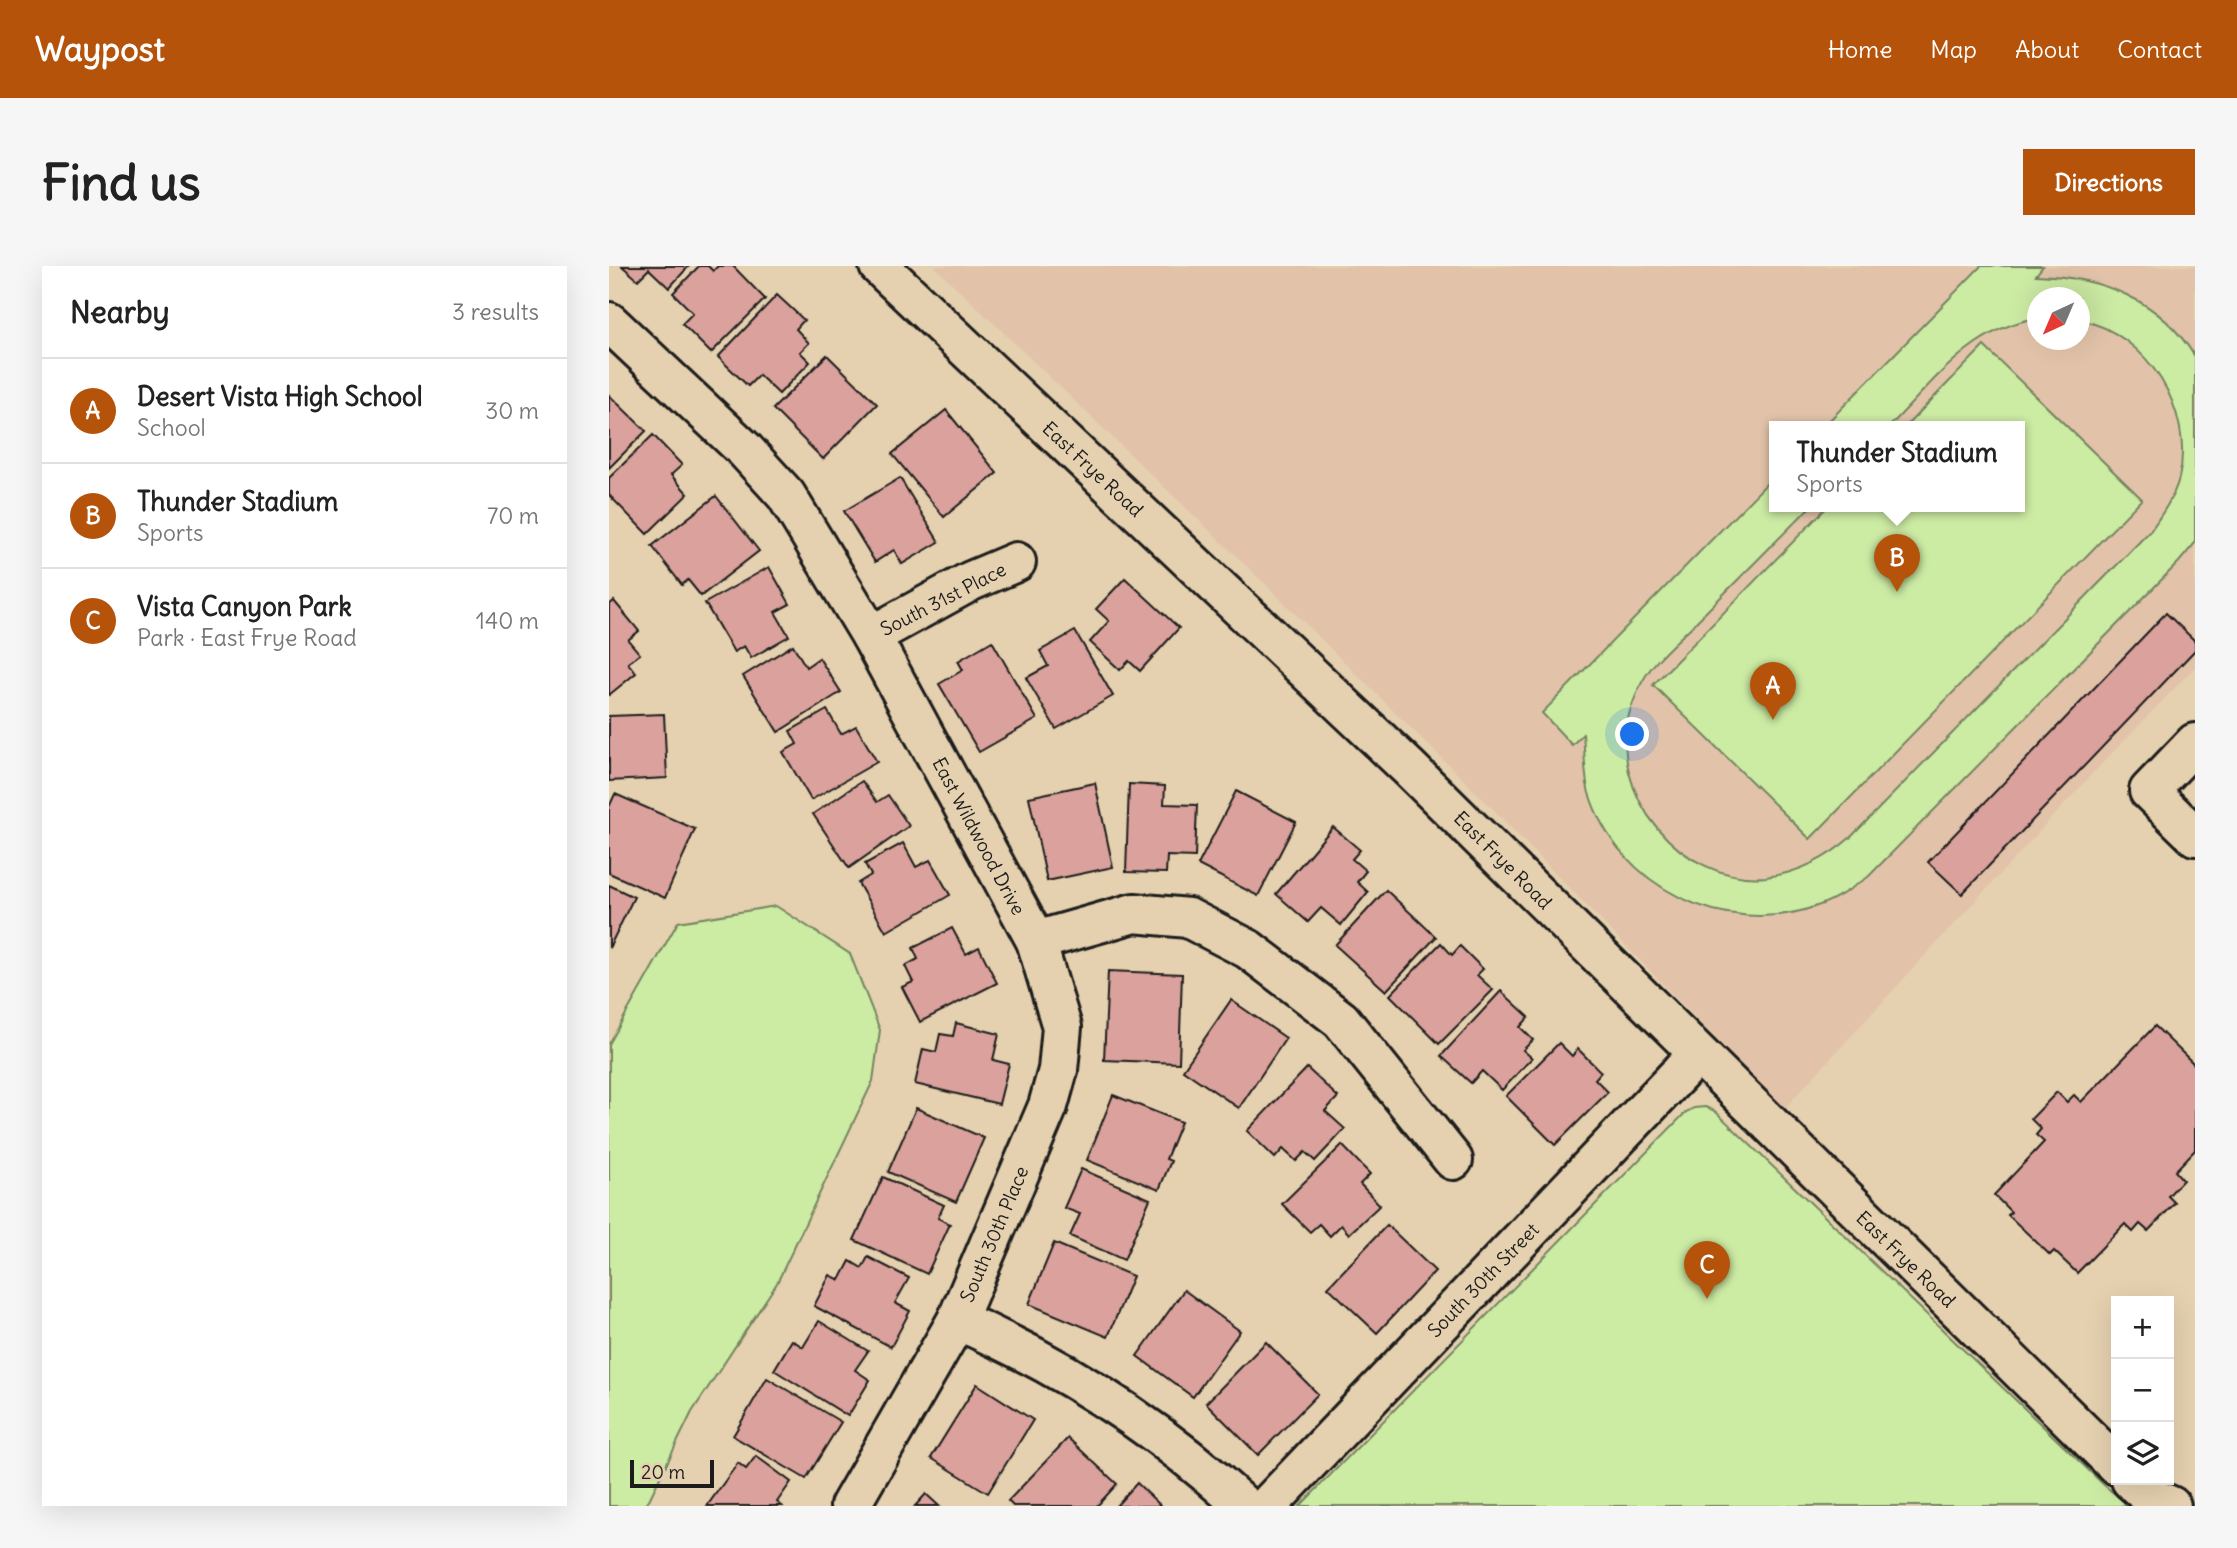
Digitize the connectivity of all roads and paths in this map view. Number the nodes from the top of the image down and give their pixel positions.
1 (879, 266) edge
2 (609, 322) edge
3 (1016, 562) dead end
4 (871, 636) junction
5 (2195, 743) edge
6 (2195, 836) edge
7 (1036, 941) junction
8 (1698, 1054) junction
9 (1453, 1160) dead end
10 (957, 1321) junction
11 (2111, 1460) edge
12 (2137, 1485) edge
13 (850, 1506) edge
14 (1244, 1506) edge
15 (1267, 1506) edge
16 (2171, 1506) edge

1 - 8 street, East Frye Road
2 - 4 street, East Wildwood Drive
3 - 4 street, South 31st Place
4 - 7 street, East Wildwood Drive
5 - 6 street
7 - 9 street
7 - 10 street, South 30th Place
8 - 11 street, East Frye Road
8 - 15 street, South 30th Street
10 - 13 street, South 30th Place
10 - 14 street
12 - 16 street

